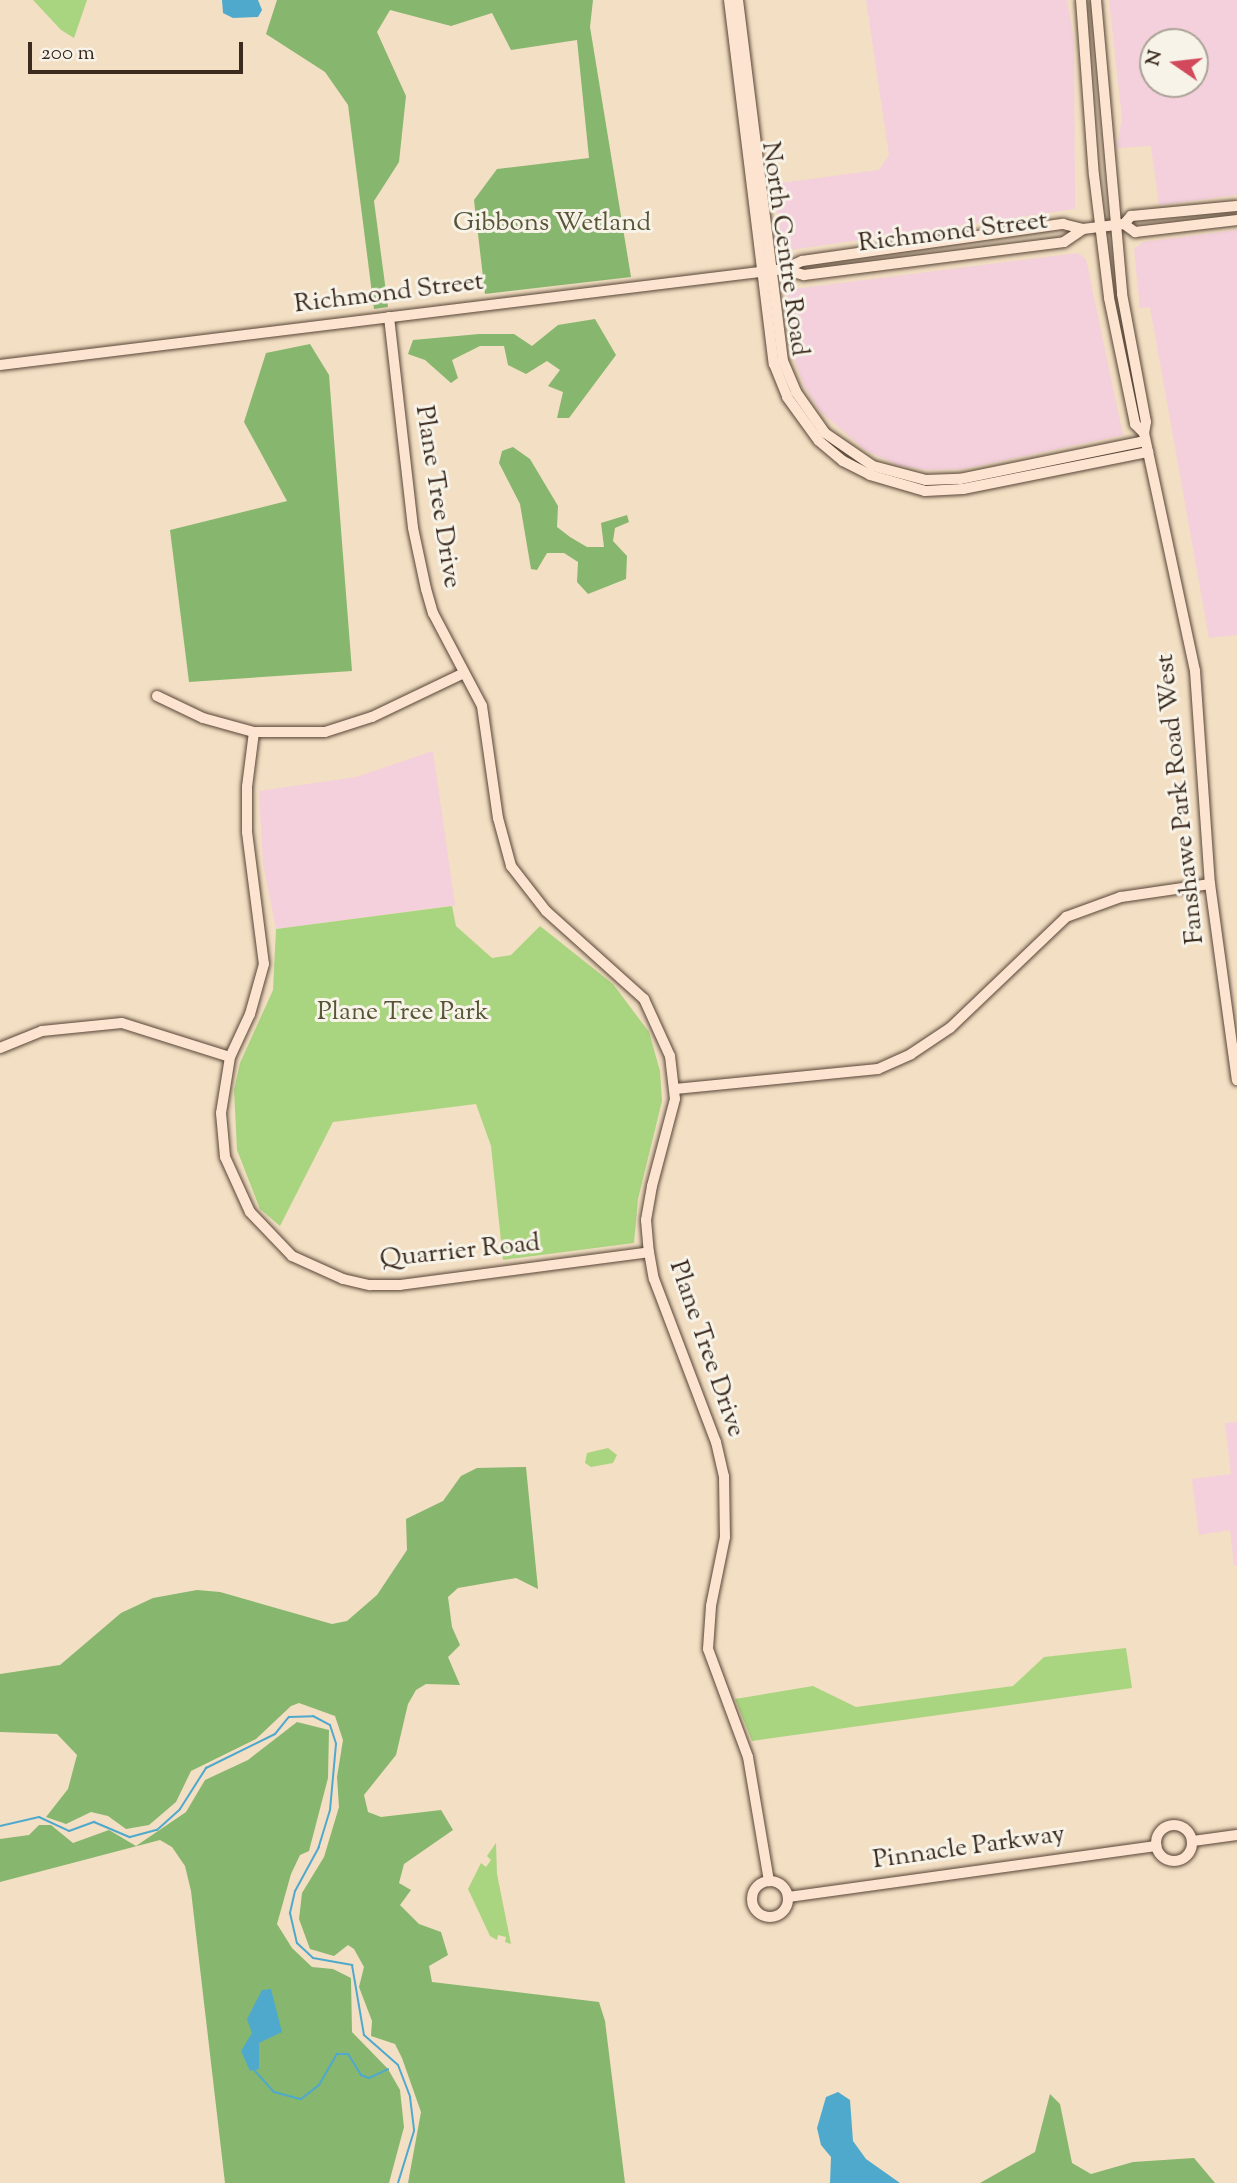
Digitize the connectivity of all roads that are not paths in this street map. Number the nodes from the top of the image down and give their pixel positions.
1 (729, 0) edge
2 (738, 0) edge
3 (1081, 0) edge
4 (1096, 0) edge
5 (1237, 206) edge
6 (1237, 220) edge
7 (1120, 225) junction
8 (1100, 227) junction
9 (1083, 229) junction
10 (784, 269) junction
11 (767, 271) junction
12 (389, 317) junction
13 (0, 365) edge
14 (1146, 442) junction
15 (464, 673) junction
16 (157, 696) dead end
17 (254, 732) junction
18 (1210, 884) junction
19 (0, 1048) edge
20 (230, 1057) junction
21 (1237, 1080) edge
22 (675, 1089) junction
23 (649, 1252) junction
24 (1237, 1835) edge
25 (1193, 1841) junction
26 (1156, 1846) junction
27 (769, 1881) junction
28 (788, 1898) junction

1 - 11 street, North Centre Road
2 - 11 street, North Centre Road
3 - 8 street, Fanshawe Park Road West
4 - 7 street, Fanshawe Park Road West
5 - 7 street, Richmond Street
6 - 7 street, Richmond Street
7 - 8 street, Richmond Street
7 - 14 street, Fanshawe Park Road West
8 - 9 street, Richmond Street
8 - 14 street, Fanshawe Park Road West
9 - 10 street, Richmond Street
9 - 10 street, Richmond Street
10 - 11 street, Richmond Street
11 - 12 street, Richmond Street
11 - 14 street, North Centre Road
12 - 13 street, Richmond Street
12 - 15 street, Plane Tree Drive
14 - 18 street, Fanshawe Park Road West
15 - 17 street
15 - 22 street, Plane Tree Drive
16 - 17 street
17 - 20 street, Quarrier Road
18 - 21 street, Fanshawe Park Road West
18 - 22 street
19 - 20 street
20 - 23 street, Quarrier Road
22 - 23 street, Plane Tree Drive
23 - 27 street, Plane Tree Drive
24 - 25 street
25 - 26 street
25 - 26 street
26 - 28 street, Pinnacle Parkway
27 - 28 street
27 - 28 street

